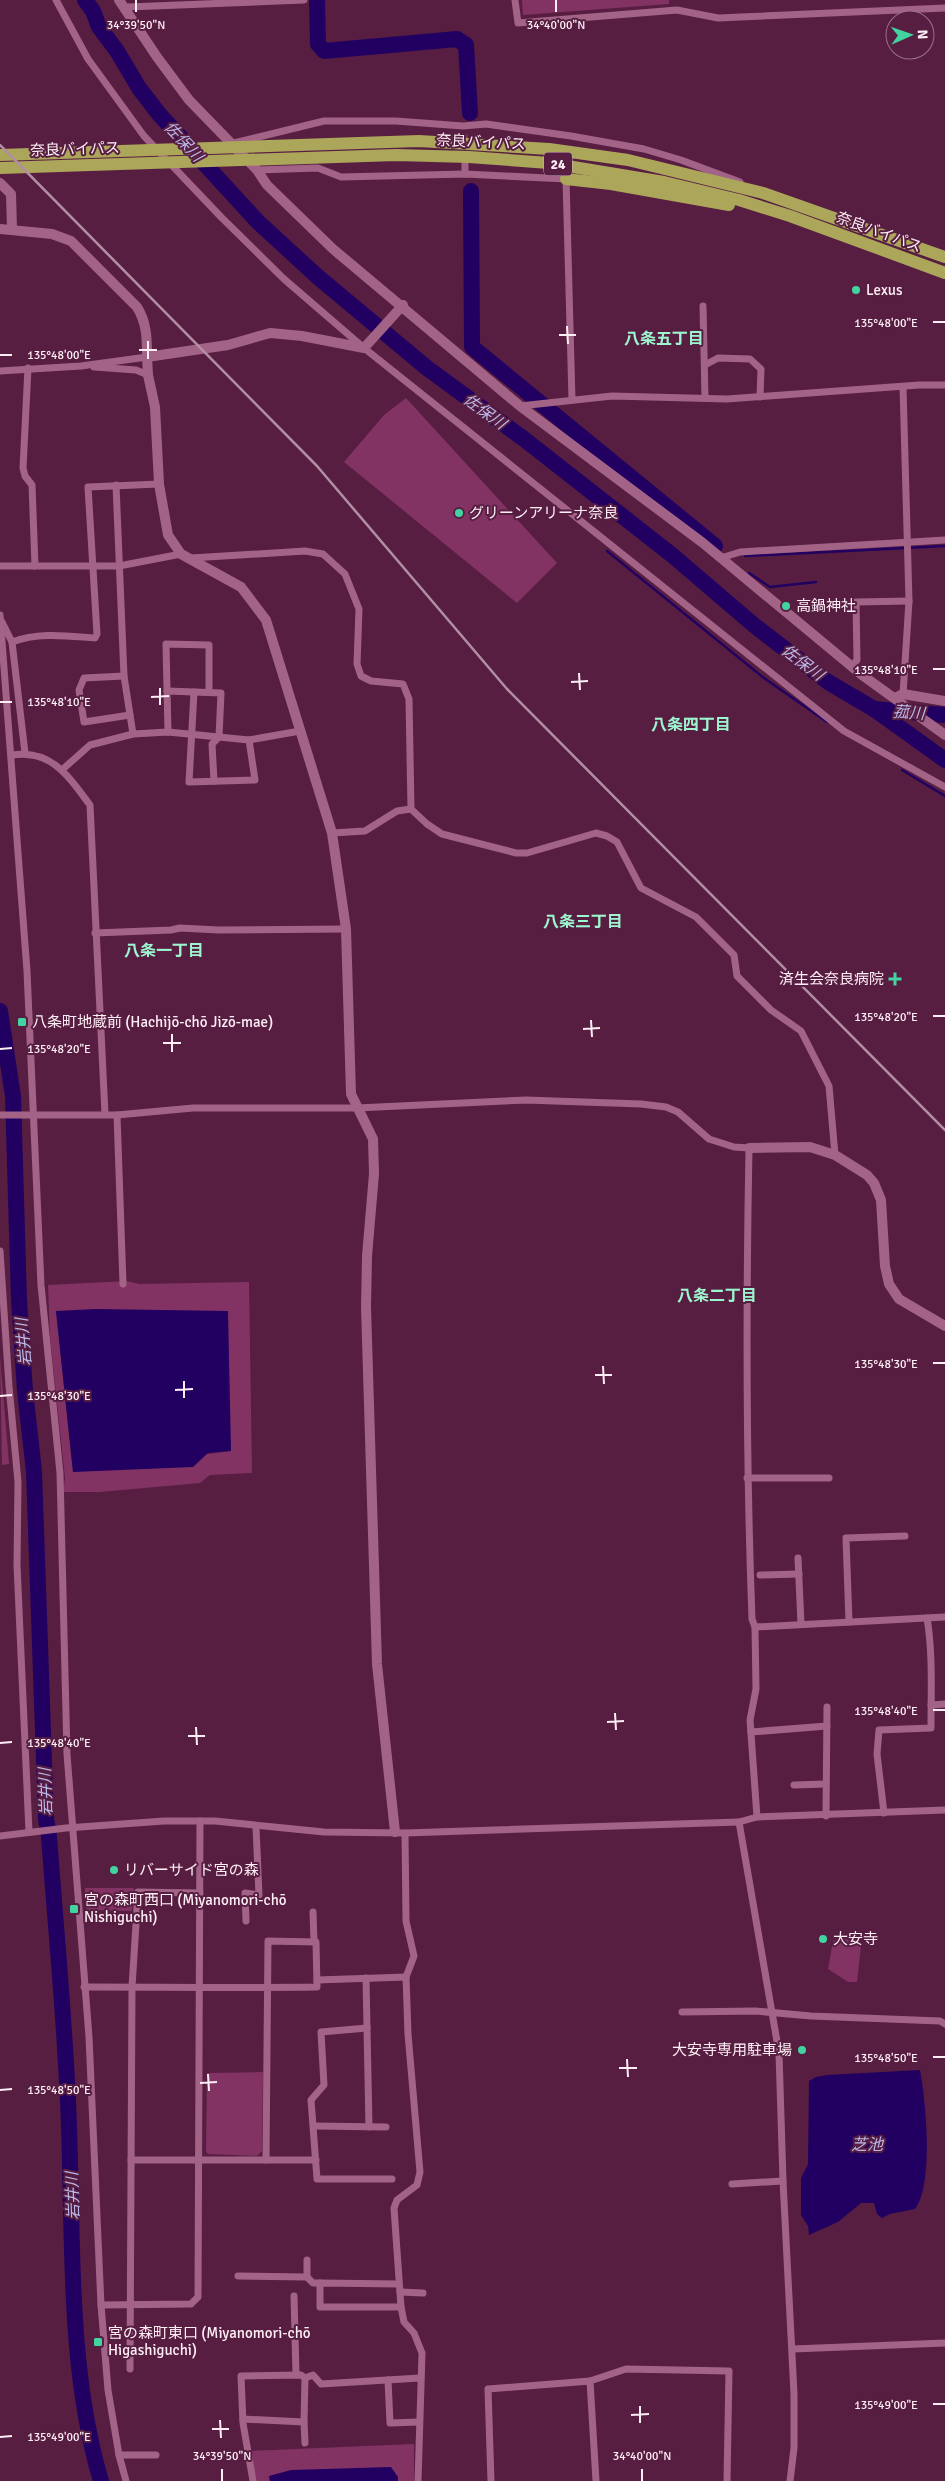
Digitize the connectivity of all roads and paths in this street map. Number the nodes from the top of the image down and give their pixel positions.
1 (56, 0) edge
2 (119, 0) edge
3 (304, 0) edge
4 (515, 0) edge
5 (945, 8) edge
6 (124, 10) junction
7 (231, 143) junction
8 (0, 155) edge
9 (465, 164) dead end
10 (0, 168) edge
11 (257, 170) junction
12 (465, 174) junction
13 (566, 179) junction
14 (0, 183) edge
15 (763, 192) junction
16 (790, 216) junction
17 (0, 229) edge
18 (12, 229) junction
19 (945, 257) edge
20 (945, 273) edge
21 (402, 305) junction
22 (703, 306) dead end
23 (365, 348) junction
24 (147, 357) junction
25 (81, 366) junction
26 (705, 366) junction
27 (28, 368) junction
28 (0, 371) edge
29 (148, 375) junction
30 (945, 385) edge
31 (903, 387) junction
32 (760, 396) junction
33 (706, 398) junction
34 (572, 400) junction
35 (520, 406) junction
36 (159, 484) junction
37 (116, 485) junction
38 (945, 540) edge
39 (908, 541) junction
40 (185, 556) junction
41 (721, 558) junction
42 (0, 566) edge
43 (35, 566) junction
44 (93, 566) junction
45 (118, 566) junction
46 (909, 600) junction
47 (0, 616) edge
48 (12, 642) junction
49 (852, 666) junction
50 (124, 676) junction
51 (167, 691) junction
52 (194, 692) junction
53 (209, 692) junction
54 (899, 696) junction
55 (945, 701) edge
56 (130, 715) junction
57 (300, 731) junction
58 (168, 732) junction
59 (133, 734) junction
60 (191, 734) junction
61 (945, 736) edge
62 (219, 737) junction
63 (249, 740) junction
64 (24, 753) junction
65 (12, 755) junction
66 (64, 769) junction
67 (214, 782) junction
68 (945, 787) edge
69 (411, 809) junction
70 (332, 832) junction
71 (346, 929) junction
72 (95, 933) junction
73 (357, 1108) junction
74 (30, 1114) junction
75 (106, 1114) junction
76 (0, 1115) edge
77 (117, 1115) junction
78 (749, 1148) junction
79 (835, 1155) junction
80 (0, 1253) edge
81 (1, 1284) edge
82 (123, 1284) dead end
83 (945, 1326) edge
84 (747, 1478) junction
85 (829, 1478) dead end
86 (905, 1536) dead end
87 (798, 1558) dead end
88 (799, 1574) junction
89 (760, 1575) dead end
90 (945, 1617) edge
91 (928, 1618) junction
92 (849, 1622) junction
93 (801, 1624) junction
94 (755, 1627) junction
95 (945, 1704) edge
96 (931, 1705) junction
97 (827, 1707) dead end
98 (827, 1726) junction
99 (751, 1732) junction
100 (826, 1784) junction
101 (794, 1786) dead end
102 (945, 1810) edge
103 (884, 1813) junction
104 (826, 1816) junction
105 (757, 1817) junction
106 (200, 1821) junction
107 (739, 1822) junction
108 (256, 1827) junction
109 (69, 1828) junction
110 (32, 1832) junction
111 (400, 1832) junction
112 (0, 1836) edge
113 (200, 1893) junction
114 (313, 1912) dead end
115 (246, 1921) dead end
116 (314, 1942) junction
117 (406, 1977) junction
118 (366, 1978) junction
119 (317, 1980) junction
120 (84, 1987) junction
121 (132, 1987) junction
122 (198, 1988) junction
123 (268, 1988) junction
124 (682, 2012) dead end
125 (774, 2014) junction
126 (943, 2021) edge
127 (367, 2028) junction
128 (314, 2126) junction
129 (369, 2127) junction
130 (386, 2127) dead end
131 (131, 2160) junction
132 (198, 2160) junction
133 (266, 2160) junction
134 (316, 2160) junction
135 (392, 2179) dead end
136 (783, 2181) junction
137 (732, 2184) dead end
138 (307, 2260) dead end
139 (238, 2276) dead end
140 (307, 2277) junction
141 (320, 2283) junction
142 (399, 2288) junction
143 (423, 2293) dead end
144 (294, 2296) dead end
145 (130, 2304) junction
146 (101, 2305) junction
147 (400, 2308) junction
148 (945, 2343) edge
149 (793, 2349) junction
150 (130, 2369) dead end
151 (296, 2375) junction
152 (305, 2378) junction
153 (420, 2378) junction
154 (388, 2380) junction
155 (590, 2381) junction
156 (243, 2419) junction
157 (304, 2422) junction
158 (419, 2422) junction
159 (305, 2443) dead end
160 (119, 2455) junction
161 (156, 2455) dead end
162 (126, 2481) edge
163 (253, 2481) edge
164 (418, 2481) edge
165 (491, 2481) edge
166 (596, 2481) edge
167 (727, 2481) edge
168 (790, 2481) edge

1 - 23 street
2 - 6 street
3 - 6 street
4 - 5 street
6 - 7 street
7 - 11 street
7 - 15 street
8 - 15 highway, 奈良バイパス / 24
9 - 12 street
10 - 16 highway, 奈良バイパス / 24
11 - 12 street
11 - 21 street
12 - 13 street
13 - 16 highway
13 - 34 street
14 - 18 street
15 - 19 highway, 奈良バイパス / 24
16 - 20 highway, 奈良バイパス / 24
17 - 18 street
18 - 24 street
21 - 23 street
21 - 35 street
22 - 26 street
23 - 24 street
23 - 68 street
24 - 25 street
24 - 29 street
25 - 27 street
25 - 29 street
26 - 32 street
26 - 33 street
27 - 28 street
27 - 43 street
29 - 36 street
30 - 31 street
31 - 32 street
31 - 39 street
32 - 33 street
33 - 34 street
34 - 35 street
35 - 41 street
36 - 37 street
36 - 40 street
37 - 44 street
37 - 45 street
38 - 39 street
39 - 41 street
39 - 46 street
40 - 45 street
40 - 57 street
40 - 69 street
41 - 49 street
42 - 43 street
43 - 44 street
44 - 45 street
44 - 48 street
45 - 50 street
46 - 49 street
46 - 54 street
47 - 48 street
47 - 65 street
48 - 64 street
49 - 54 street
50 - 56 street
50 - 56 street
51 - 52 street
51 - 53 street
51 - 58 street
52 - 53 street
52 - 60 street
53 - 62 street
54 - 55 street
54 - 61 street
56 - 59 street
57 - 63 street
57 - 70 street
58 - 59 street
58 - 60 street
59 - 66 street
60 - 62 street
60 - 67 street
62 - 63 street
62 - 67 street
63 - 67 street
64 - 65 street
64 - 66 street
65 - 74 street
66 - 72 street
69 - 70 street
69 - 79 street
70 - 71 street
71 - 72 street
71 - 73 street
72 - 75 street
73 - 77 street
73 - 78 street
73 - 111 street
74 - 75 street
74 - 76 street
74 - 109 street
75 - 77 street
77 - 82 street
78 - 79 street
78 - 84 street
79 - 83 street
80 - 81 street
81 - 110 street
84 - 85 street
84 - 94 street
86 - 92 street
87 - 88 street
88 - 89 street
88 - 93 street
90 - 91 street
91 - 92 street
91 - 96 street
92 - 93 street
93 - 94 street
94 - 99 street
95 - 96 street
96 - 103 street
97 - 98 street
98 - 99 street
98 - 100 street
99 - 105 street
100 - 101 street
100 - 104 street
102 - 103 street
103 - 104 street
104 - 105 street
105 - 107 street
106 - 108 street
106 - 109 street
106 - 113 street
107 - 111 street
107 - 125 street
108 - 111 street
108 - 115 street
109 - 110 street
109 - 120 street
110 - 112 street
111 - 117 street
113 - 121 street
113 - 122 street
114 - 116 street
116 - 119 street
116 - 123 street
117 - 118 street
117 - 142 street
118 - 119 street
118 - 127 street
119 - 123 street
120 - 121 street
120 - 146 street
121 - 122 street
121 - 131 street
122 - 123 street
122 - 132 street
123 - 133 street
124 - 125 street
125 - 126 street
125 - 136 street
127 - 128 street
127 - 129 street
128 - 129 street
128 - 134 street
129 - 130 street
131 - 132 street
131 - 145 street
132 - 133 street
132 - 145 street
133 - 134 street
134 - 135 street
136 - 137 street
136 - 149 street
138 - 140 street
139 - 140 street
140 - 141 street
141 - 142 street
141 - 147 street
142 - 143 street
142 - 147 street
144 - 151 street
145 - 146 street
145 - 150 street
146 - 160 street
147 - 153 street
148 - 149 street
149 - 168 street
151 - 152 street
151 - 156 street
152 - 154 street
152 - 157 street
153 - 154 street
153 - 158 street
154 - 158 street
155 - 165 street
155 - 166 street
155 - 167 street
156 - 157 street
156 - 163 street
157 - 159 street
158 - 164 street
160 - 161 street
160 - 162 street

